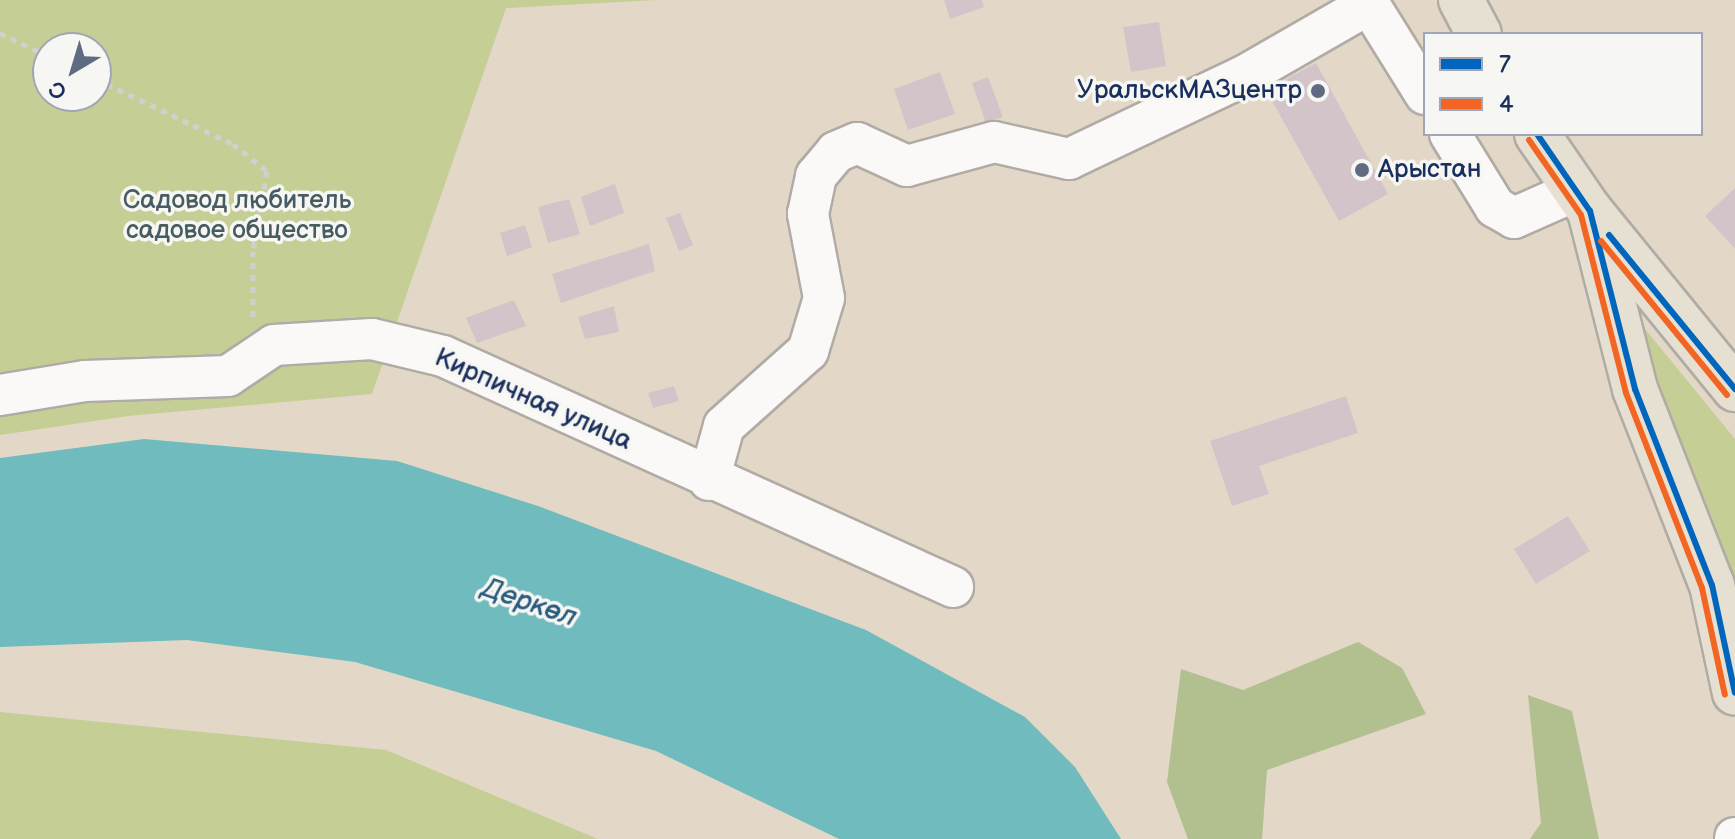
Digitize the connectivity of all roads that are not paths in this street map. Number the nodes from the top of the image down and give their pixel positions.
1 (1461, 0) edge
2 (1368, 2) edge
3 (1478, 32) edge
4 (1423, 91) edge
5 (1451, 136) edge
6 (1538, 136) edge
7 (1583, 201) junction
8 (1735, 389) edge
9 (0, 395) edge
10 (709, 480) junction
11 (953, 587) dead end
12 (1735, 693) edge

1 - 3 highway
2 - 4 street
2 - 10 street
5 - 7 street
6 - 7 highway
7 - 8 highway
7 - 12 highway
9 - 10 street, Кирпичная улица
10 - 11 street, Кирпичная улица

